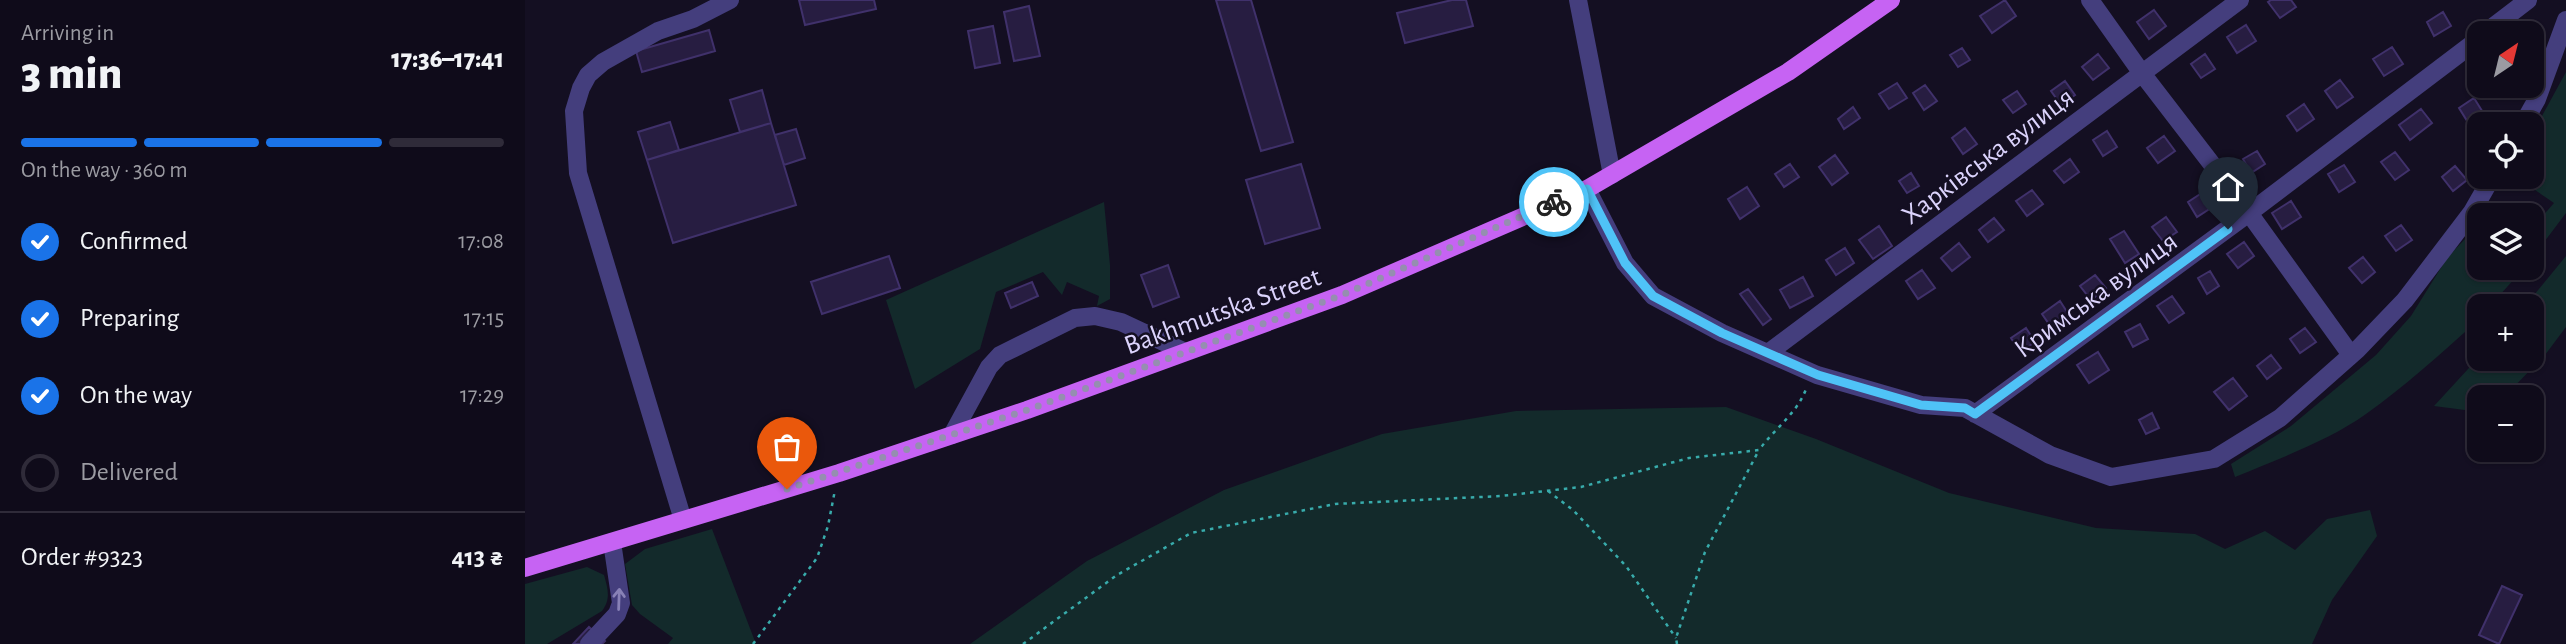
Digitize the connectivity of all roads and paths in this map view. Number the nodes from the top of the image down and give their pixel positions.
1 (730, 0) edge
2 (1577, 0) edge
3 (1891, 0) edge
4 (2090, 0) edge
5 (2240, 0) edge
6 (2528, 0) edge
7 (2566, 20) edge
8 (2501, 21) edge
9 (2467, 48) edge
10 (2141, 72) junction
11 (2530, 112) edge
12 (1612, 175) junction
13 (1587, 189) junction
14 (2486, 189) edge
15 (2249, 213) junction
16 (1183, 351) junction
17 (1768, 353) junction
18 (2351, 355) junction
19 (1811, 372) junction
20 (1975, 414) junction
21 (952, 435) junction
22 (1759, 450) junction
23 (839, 473) junction
24 (1548, 491) junction
25 (683, 520) junction
26 (612, 542) junction
27 (525, 568) edge
28 (1676, 638) junction
29 (589, 644) edge
30 (753, 644) edge
31 (1023, 644) edge
32 (1677, 644) edge

1 - 25 street
2 - 12 street
3 - 12 main road, Bakhmutska Street
4 - 10 street
5 - 10 street, Харківська вулиця
6 - 8 street
7 - 11 street
9 - 15 street, Кримська вулиця
10 - 15 street
10 - 17 street, Харківська вулиця
12 - 13 main road, Bakhmutska Street
13 - 16 main road, Bakhmutska Street
13 - 17 street
14 - 18 street
15 - 18 street
15 - 20 street, Кримська вулиця
16 - 21 main road, Bakhmutska Street
16 - 21 street
17 - 19 street
18 - 20 street
19 - 20 street
19 - 22 path
21 - 23 main road, Bakhmutska Street
22 - 24 path
22 - 28 path
23 - 25 main road, Bakhmutska Street
23 - 30 path
24 - 28 path
24 - 31 path
25 - 26 main road, Bakhmutska Street
26 - 27 main road, Bakhmutska Street
29 -> 26 street
28 - 32 path

